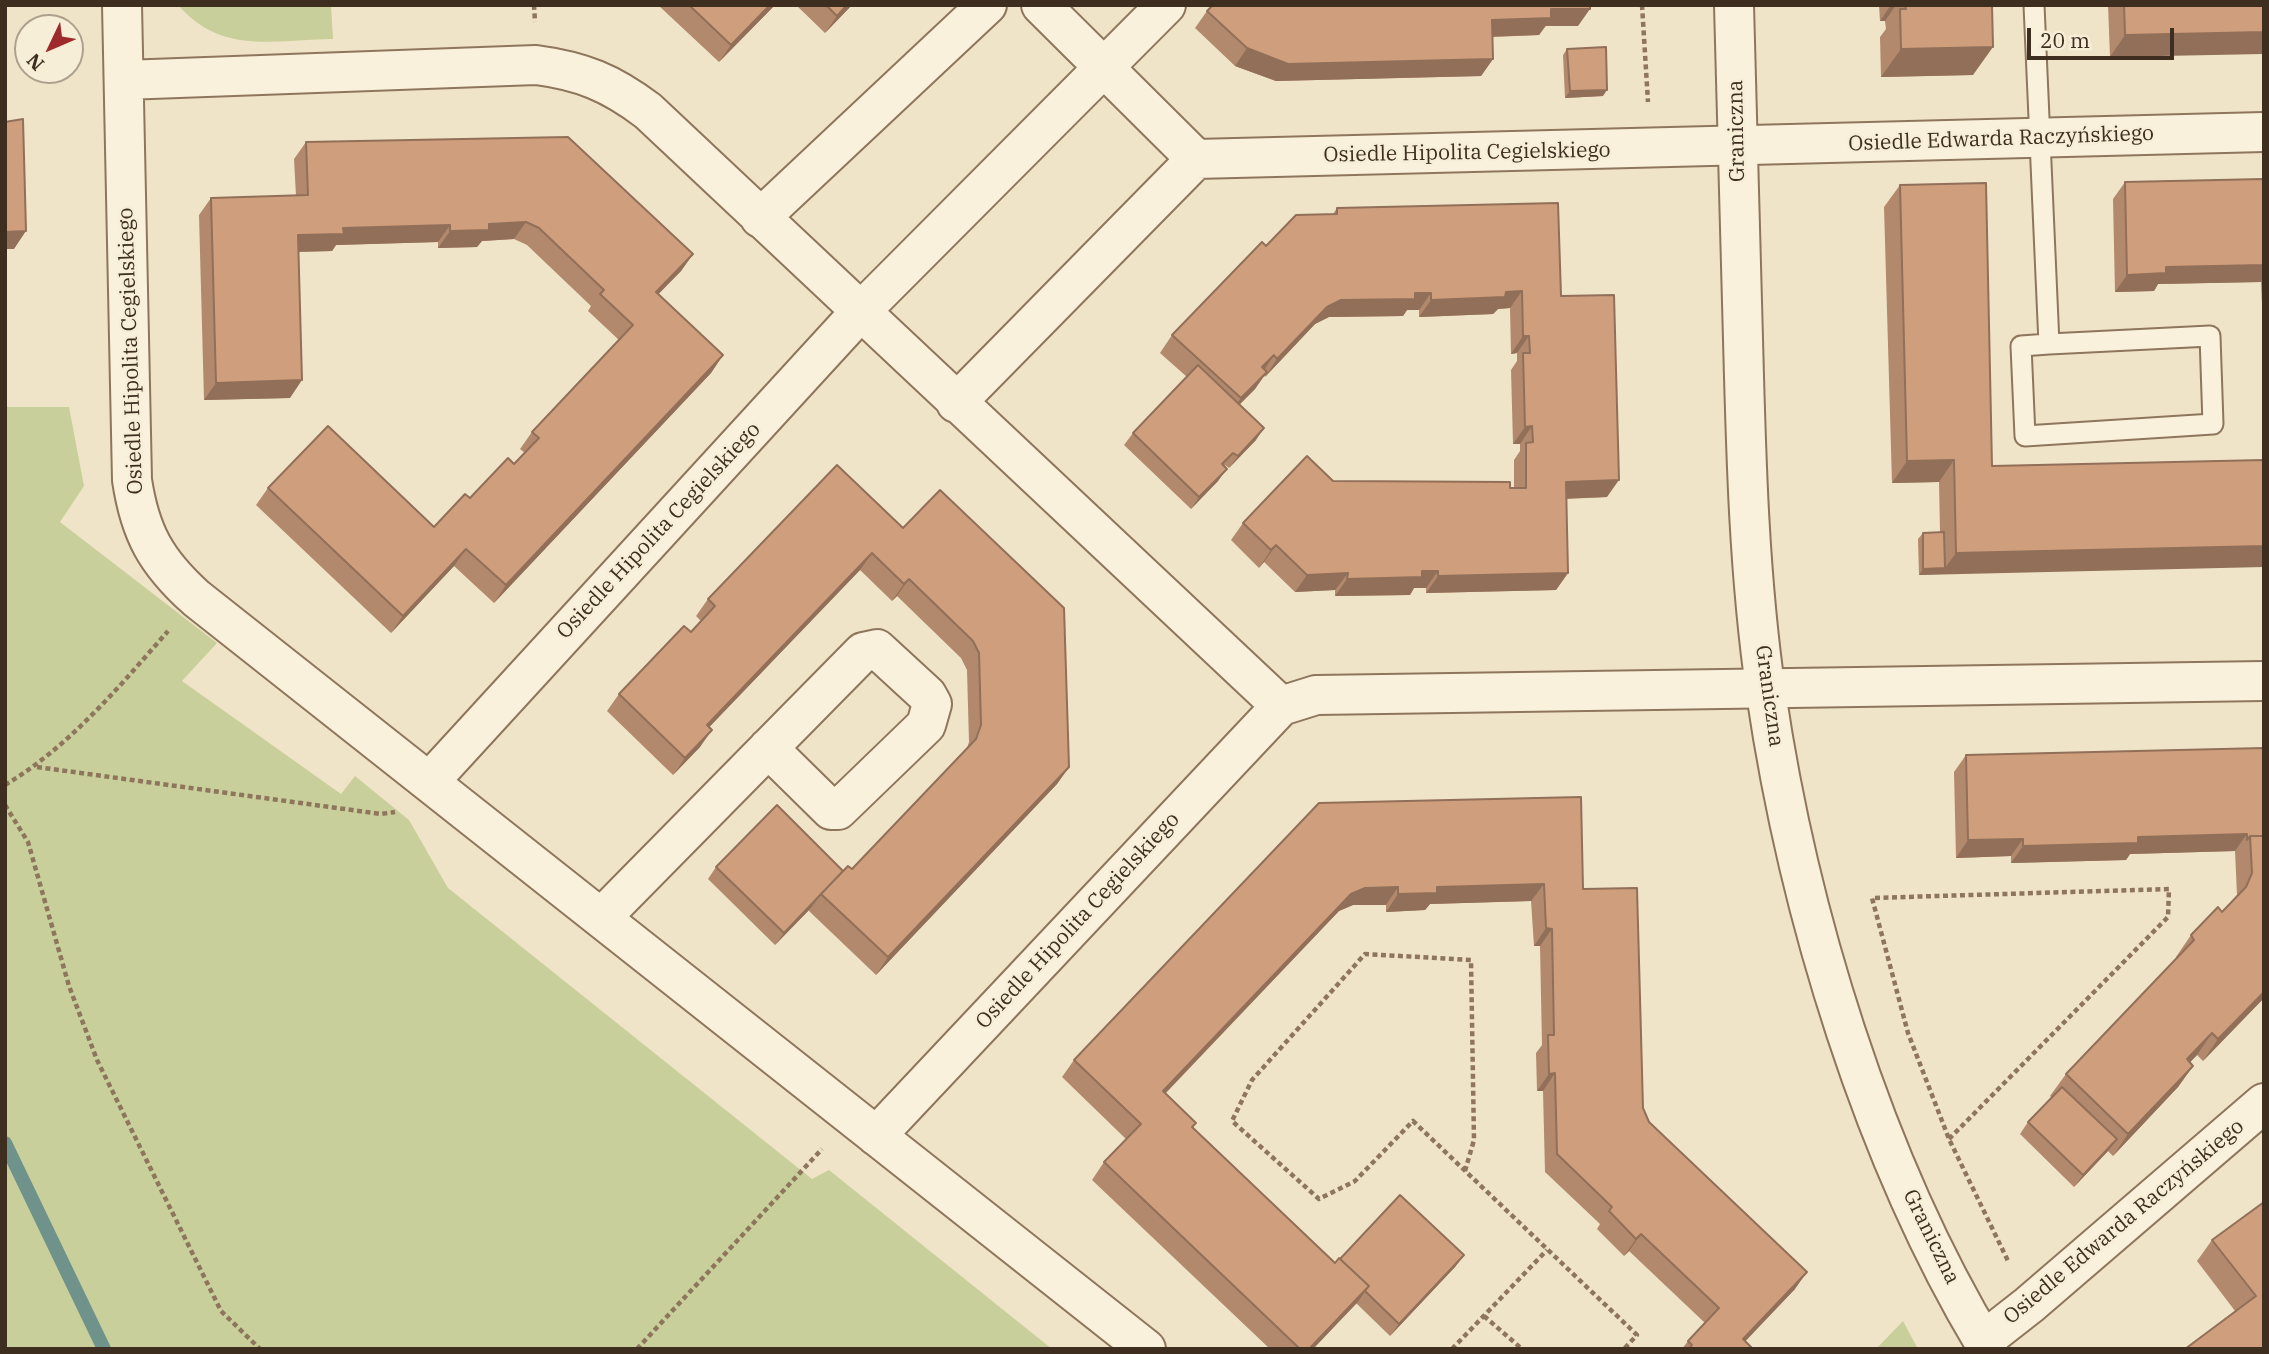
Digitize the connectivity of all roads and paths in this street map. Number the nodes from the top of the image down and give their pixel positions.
1 (122, 5) edge
2 (987, 5) edge
3 (1041, 5) edge
4 (1166, 5) edge
5 (1642, 5) edge
6 (1734, 5) edge
7 (2034, 5) edge
8 (1104, 68) junction
9 (124, 80) junction
10 (2264, 132) edge
11 (2042, 138) junction
12 (1738, 146) junction
13 (1651, 148) junction
14 (1196, 159) junction
15 (760, 218) junction
16 (860, 312) junction
17 (2049, 344) junction
18 (956, 402) junction
19 (196, 598) junction
20 (2264, 681) edge
21 (1766, 691) junction
22 (1281, 706) junction
23 (768, 748) dead end
24 (37, 766) junction
25 (429, 782) junction
26 (5, 785) edge
27 (5, 805) edge
28 (601, 918) junction
29 (2264, 1103) edge
30 (864, 1126) junction
31 (1949, 1139) junction
32 (1465, 1171) junction
33 (1547, 1250) junction
34 (2029, 1305) junction
35 (1484, 1316) junction
36 (1985, 1345) edge
37 (260, 1349) edge
38 (637, 1349) edge
39 (1146, 1349) edge
40 (1452, 1349) edge
41 (1521, 1349) edge
42 (1624, 1349) edge

1 - 9 street, Osiedle Hipolita Cegielskiego
2 - 15 street
3 - 8 street
4 - 8 street, Osiedle Hipolita Cegielskiego
5 - 13 path
6 - 12 street, Graniczna
7 - 11 lane
8 - 14 street
8 - 16 street, Osiedle Hipolita Cegielskiego
9 - 15 street
9 - 19 street, Osiedle Hipolita Cegielskiego
10 - 11 street, Osiedle Edwarda Raczyńskiego
11 - 12 street, Osiedle Edwarda Raczyńskiego
11 - 17 lane
12 - 13 street, Osiedle Hipolita Cegielskiego
12 - 21 street, Graniczna
13 - 14 street, Osiedle Hipolita Cegielskiego
14 - 18 street
15 - 16 street
16 - 18 street
16 - 25 street, Osiedle Hipolita Cegielskiego
17 - 17 lane
18 - 22 street
19 - 24 path
19 - 25 street, Osiedle Hipolita Cegielskiego
20 - 21 street
21 - 22 street, Osiedle Hipolita Cegielskiego
21 - 36 street, Graniczna
22 - 30 street, Osiedle Hipolita Cegielskiego
23 - 28 street
24 - 25 path
24 - 26 path
25 - 28 street, Osiedle Hipolita Cegielskiego
27 - 37 path
28 - 30 street, Osiedle Hipolita Cegielskiego
29 - 34 street, Osiedle Edwarda Raczyńskiego
30 - 38 path
30 - 39 street, Osiedle Hipolita Cegielskiego
31 - 31 path
31 - 34 path
32 - 32 path
32 - 33 path
33 - 35 path
33 - 42 path
34 - 36 street, Osiedle Edwarda Raczyńskiego
35 - 40 path
35 - 41 path

